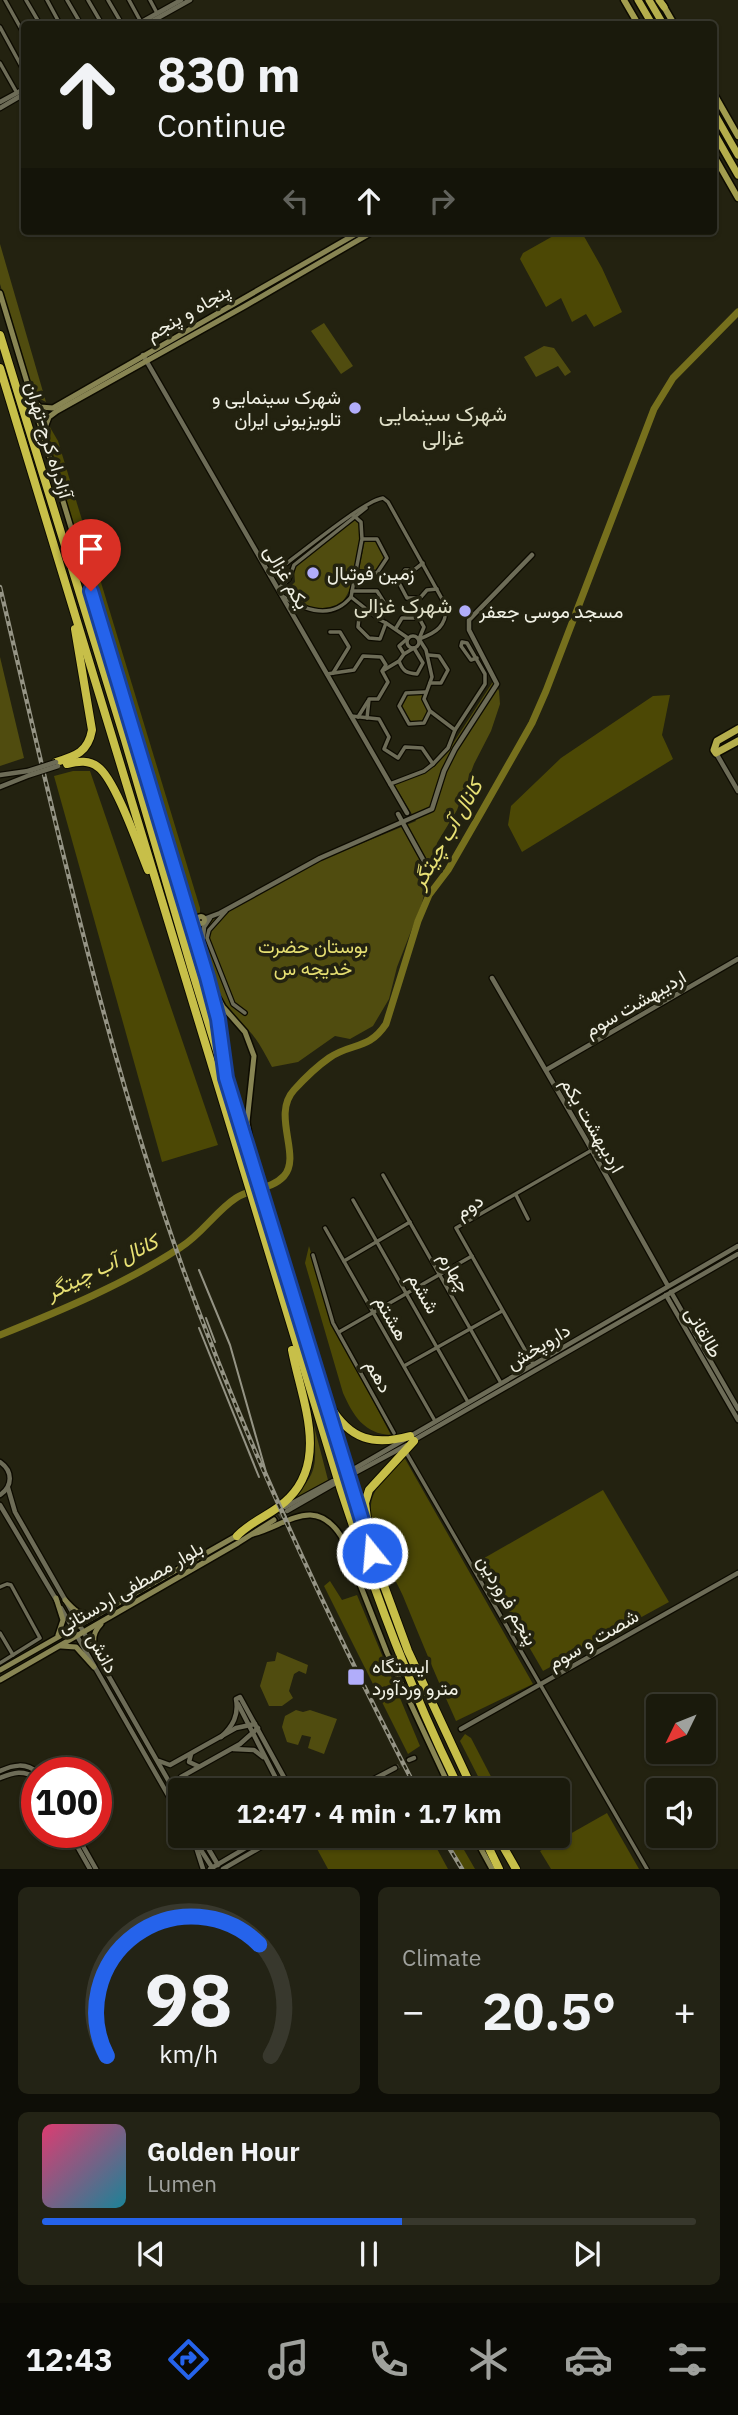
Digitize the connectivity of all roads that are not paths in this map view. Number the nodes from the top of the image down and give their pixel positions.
1 (5, 0) edge
2 (26, 0) edge
3 (47, 0) edge
4 (67, 0) edge
5 (88, 0) edge
6 (108, 0) edge
7 (129, 0) edge
8 (150, 0) edge
9 (181, 0) edge
10 (190, 0) edge
11 (624, 0) edge
12 (638, 0) edge
13 (649, 0) edge
14 (171, 2) edge
15 (661, 3) edge
16 (157, 13) junction
17 (38, 21) edge
18 (59, 21) edge
19 (79, 21) edge
20 (100, 21) edge
21 (120, 21) edge
22 (140, 21) edge
23 (146, 21) edge
24 (148, 21) edge
25 (636, 21) edge
26 (650, 21) edge
27 (661, 21) edge
28 (672, 21) edge
29 (0, 27) edge
30 (21, 29) edge
31 (0, 63) edge
32 (21, 66) edge
33 (21, 92) edge
34 (17, 93) junction
35 (21, 93) edge
36 (717, 99) edge
37 (5, 101) edge
38 (0, 108) edge
39 (717, 118) edge
40 (738, 136) edge
41 (717, 138) edge
42 (738, 155) edge
43 (717, 161) edge
44 (738, 175) edge
45 (738, 198) edge
46 (354, 235) edge
47 (367, 235) edge
48 (263, 291) junction
49 (0, 293) edge
50 (0, 335) edge
51 (145, 358) junction
52 (0, 368) edge
53 (32, 398) junction
54 (55, 409) junction
55 (43, 433) junction
56 (354, 515) junction
57 (362, 539) junction
58 (304, 554) junction
59 (532, 555) dead end
60 (423, 563) junction
61 (282, 568) junction
62 (356, 572) junction
63 (290, 574) junction
64 (270, 576) junction
65 (278, 589) junction
66 (438, 589) junction
67 (352, 591) junction
68 (284, 597) junction
69 (351, 597) junction
70 (70, 599) junction
71 (366, 611) junction
72 (380, 620) junction
73 (386, 623) junction
74 (396, 628) junction
75 (330, 632) dead end
76 (408, 638) junction
77 (419, 639) junction
78 (414, 648) junction
79 (426, 652) junction
80 (404, 654) junction
81 (477, 658) junction
82 (341, 661) junction
83 (399, 661) junction
84 (354, 670) junction
85 (382, 671) junction
86 (330, 674) junction
87 (430, 683) junction
88 (426, 692) junction
89 (369, 699) junction
90 (430, 711) junction
91 (354, 716) junction
92 (368, 718) junction
93 (738, 729) edge
94 (454, 730) junction
95 (738, 741) edge
96 (716, 753) junction
97 (57, 764) junction
98 (433, 764) junction
99 (29, 773) junction
100 (0, 775) edge
101 (390, 784) junction
102 (0, 787) edge
103 (738, 791) edge
104 (407, 813) dead end
105 (398, 814) dead end
106 (402, 823) junction
107 (425, 863) dead end
108 (158, 887) junction
109 (229, 908) junction
110 (189, 918) junction
111 (202, 920) junction
112 (193, 929) junction
113 (201, 956) junction
114 (738, 960) edge
115 (207, 977) junction
116 (492, 978) dead end
117 (245, 1013) dead end
118 (546, 1070) junction
119 (226, 1078) junction
120 (592, 1150) junction
121 (383, 1175) dead end
122 (257, 1177) junction
123 (516, 1195) junction
124 (353, 1200) dead end
125 (528, 1219) dead end
126 (410, 1222) junction
127 (326, 1228) dead end
128 (377, 1241) junction
129 (738, 1246) edge
130 (738, 1254) edge
131 (313, 1255) dead end
132 (472, 1256) junction
133 (344, 1261) junction
134 (440, 1275) junction
135 (668, 1286) junction
136 (407, 1293) junction
137 (668, 1294) junction
138 (503, 1310) junction
139 (374, 1313) junction
140 (287, 1317) junction
141 (471, 1329) junction
142 (339, 1332) junction
143 (438, 1347) junction
144 (568, 1348) junction
145 (533, 1364) junction
146 (404, 1366) junction
147 (521, 1372) junction
148 (523, 1379) junction
149 (501, 1384) junction
150 (321, 1387) junction
151 (468, 1402) junction
152 (738, 1409) edge
153 (738, 1420) edge
154 (435, 1421) junction
155 (394, 1433) dead end
156 (412, 1438) junction
157 (407, 1454) dead end
158 (0, 1462) edge
159 (352, 1472) dead end
160 (334, 1483) dead end
161 (8, 1488) junction
162 (0, 1495) edge
163 (0, 1505) edge
164 (286, 1509) tunnel mouth
165 (253, 1534) junction
166 (237, 1536) junction
167 (372, 1553) junction
168 (738, 1573) edge
169 (0, 1587) edge
170 (56, 1598) junction
171 (65, 1600) junction
172 (102, 1611) junction
173 (107, 1619) junction
174 (76, 1626) junction
175 (0, 1633) edge
176 (80, 1634) junction
177 (56, 1638) junction
178 (43, 1646) junction
179 (58, 1646) junction
180 (47, 1652) junction
181 (13, 1656) junction
182 (100, 1662) junction
183 (0, 1663) edge
184 (94, 1667) junction
185 (0, 1670) edge
186 (0, 1680) edge
187 (541, 1685) junction
188 (237, 1704) junction
189 (248, 1726) junction
190 (257, 1726) junction
191 (461, 1729) dead end
192 (253, 1733) junction
193 (221, 1737) junction
194 (209, 1744) junction
195 (228, 1749) junction
196 (192, 1754) junction
197 (215, 1757) junction
198 (157, 1760) junction
199 (267, 1760) junction
200 (21, 1765) edge
201 (199, 1766) junction
202 (395, 1768) tunnel mouth
203 (0, 1771) edge
204 (21, 1772) edge
205 (0, 1778) edge
206 (181, 1778) edge
207 (276, 1778) edge
208 (285, 1778) edge
209 (376, 1778) edge
210 (445, 1778) edge
211 (454, 1778) edge
212 (467, 1778) edge
213 (168, 1780) edge
214 (168, 1795) edge
215 (78, 1848) edge
216 (84, 1848) edge
217 (196, 1848) edge
218 (200, 1848) edge
219 (208, 1848) edge
220 (248, 1848) edge
221 (257, 1848) edge
222 (481, 1848) edge
223 (489, 1848) edge
224 (504, 1848) edge
225 (220, 1867) edge
226 (90, 1869) edge
227 (96, 1869) edge
228 (203, 1869) edge
229 (212, 1869) edge
230 (492, 1869) edge
231 (499, 1869) edge
232 (516, 1869) edge
233 (647, 1869) edge

1 - 30 street
2 - 17 street
3 - 18 street
4 - 19 street
5 - 20 street
6 - 21 street
7 - 22 street
8 - 16 street
9 - 14 street
10 - 24 street
11 - 25 main road
12 - 26 highway
13 - 27 highway
14 - 16 street
15 - 28 main road
16 - 23 street
29 - 32 street
31 - 34 street
33 - 34 street
34 - 37 street
35 - 37 street
36 - 40 main road
37 - 38 street
39 - 42 highway
41 - 44 highway
43 - 45 main road
46 - 48 main road, پنجاه و پنجم
47 - 48 main road, پنجاه و پنجم
48 - 51 main road, پنجاه و پنجم
49 - 53 main road
50 - 119 highway, آزادراه کرج-تهران
51 - 54 main road, پنجاه و پنجم
51 - 64 street, یکم غزالی
52 - 70 highway
53 - 54 main road
53 - 55 main road
54 - 55 main road
55 - 110 main road
56 - 57 street
56 - 58 street
56 - 60 street
57 - 62 street
57 - 62 street
58 - 61 street
58 - 63 street
59 - 106 street
60 - 66 street
60 - 66 street
61 - 63 street
61 - 64 street
62 - 67 street
63 - 65 street
64 - 65 street, یکم غزالی
65 - 68 street, یکم غزالی
66 - 77 street
67 - 69 street
67 - 72 street
68 - 69 street
68 - 86 street, یکم غزالی
69 - 71 street
70 - 97 highway
70 - 108 highway
71 - 72 street
71 - 73 street
72 - 73 street
73 - 74 street
74 - 76 street
74 - 77 street
75 - 82 street
76 - 77 street
76 - 78 street
76 - 80 street
77 - 78 street
77 - 79 street
78 - 79 street
78 - 80 street
78 - 83 street
79 - 87 street
79 - 87 street
80 - 83 street
81 - 81 street
81 - 94 street
82 - 84 street
82 - 86 street
83 - 85 street
84 - 85 street
84 - 86 street
85 - 89 street
86 - 91 street, یکم غزالی
87 - 88 street
88 - 90 street
88 - 90 street
89 - 91 street
89 - 92 street
90 - 94 street
91 - 92 street
91 - 101 street, یکم غزالی
92 - 98 street
93 - 96 highway
94 - 98 street
95 - 96 highway
96 - 103 street
97 - 99 street, bridge
97 - 108 highway
98 - 101 street
99 - 100 street
99 - 102 street
101 - 104 street, یکم غزالی
105 - 106 street
106 - 107 street
106 - 109 street
108 - 140 highway
109 - 111 street
109 - 117 street
110 - 111 main road
110 - 112 main road
111 - 112 main road
111 - 113 street
112 - 113 main road
113 - 115 main road
114 - 118 street, اردیبهشت سوم
115 - 119 highway
115 - 122 main road
116 - 118 street, اردیبهشت یکم
118 - 120 street, اردیبهشت یکم
119 - 122 highway, آزادراه کرج-تهران
120 - 123 street, دوم
120 - 135 street, اردیبهشت یکم
121 - 126 street, چهارم
122 - 150 highway, آزادراه کرج-تهران
123 - 125 street
123 - 132 street, دوم
124 - 128 street, ششم
126 - 128 street
126 - 134 street, چهارم
127 - 133 street, هشتم
128 - 133 street
128 - 136 street, ششم
129 - 135 street, داروپخش
130 - 137 street, داروپخش
131 - 142 street, دهم
132 - 134 street
132 - 138 street, دوم
133 - 139 street, هشتم
134 - 136 street
134 - 141 street, چهارم
135 - 144 street, داروپخش
136 - 139 street
136 - 143 street, ششم
137 - 144 street, داروپخش
137 - 152 street, طالقانی
137 - 153 street, طالقانی
138 - 141 street
138 - 145 street, دوم
139 - 142 street
139 - 146 street, هشتم
140 - 166 highway
140 - 211 highway
141 - 143 street
141 - 149 street, چهارم
142 - 155 street, دهم
143 - 146 street
143 - 151 street, ششم
144 - 145 street, داروپخش
144 - 148 street, داروپخش
145 - 147 street, داروپخش
146 - 154 street, هشتم
147 - 148 street
147 - 149 street, داروپخش
148 - 156 street, داروپخش
149 - 151 street, داروپخش
150 - 156 highway
150 - 167 highway, آزادراه کرج-تهران
151 - 154 street, داروپخش
154 - 156 street, داروپخش
156 - 159 street, داروپخش
156 - 167 highway
157 - 187 street, پنجم فروردین
158 - 161 street, دانش
160 - 164 street
161 - 162 street
161 - 171 street, دانش
163 - 170 street, دانش
165 - 166 main road, بلوار مصطفی اردستانی
165 - 173 main road, بلوار مصطفی اردستانی
165 - 210 main road
166 - 172 main road, بلوار مصطفی اردستانی
167 - 212 highway, آزادراه کرج-تهران
168 - 187 street, شصت و سوم
169 - 181 street
170 - 174 street, دانش
170 - 177 main road
171 - 172 main road
171 - 174 street, دانش
172 - 174 main road, بلوار مصطفی اردستانی
173 - 176 main road, بلوار مصطفی اردستانی
173 - 182 main road
174 - 176 street, دانش
174 - 177 main road, بلوار مصطفی اردستانی
175 - 181 street
176 - 179 main road, بلوار مصطفی اردستانی
176 - 182 street, دانش
176 - 184 street, دانش
177 - 178 main road, بلوار مصطفی اردستانی
178 - 180 main road
178 - 185 main road, بلوار مصطفی اردستانی
179 - 180 main road, بلوار مصطفی اردستانی
179 - 184 main road
180 - 186 main road, بلوار مصطفی اردستانی
181 - 183 street
182 - 198 street, دانش
184 - 214 street, دانش
187 - 191 street, شصت و سوم
187 - 233 street, پنجم فروردین
188 - 189 street
188 - 190 street
188 - 193 street
189 - 190 street
189 - 192 street
189 - 193 street
190 - 192 street
190 - 208 street
192 - 195 street
192 - 199 street
193 - 194 street
194 - 196 street
194 - 197 street
195 - 197 street
195 - 199 street
196 - 198 street
196 - 201 street
197 - 201 street
198 - 213 street, دانش
199 - 207 street
200 - 203 street
201 - 206 street
202 - 209 street
204 - 205 street
215 - 226 street
216 - 227 street
217 - 228 street
218 - 229 street
219 - 225 street
220 - 225 street
221 - 225 street
222 - 230 main road
223 - 231 highway
224 - 232 highway
225 - 229 street

